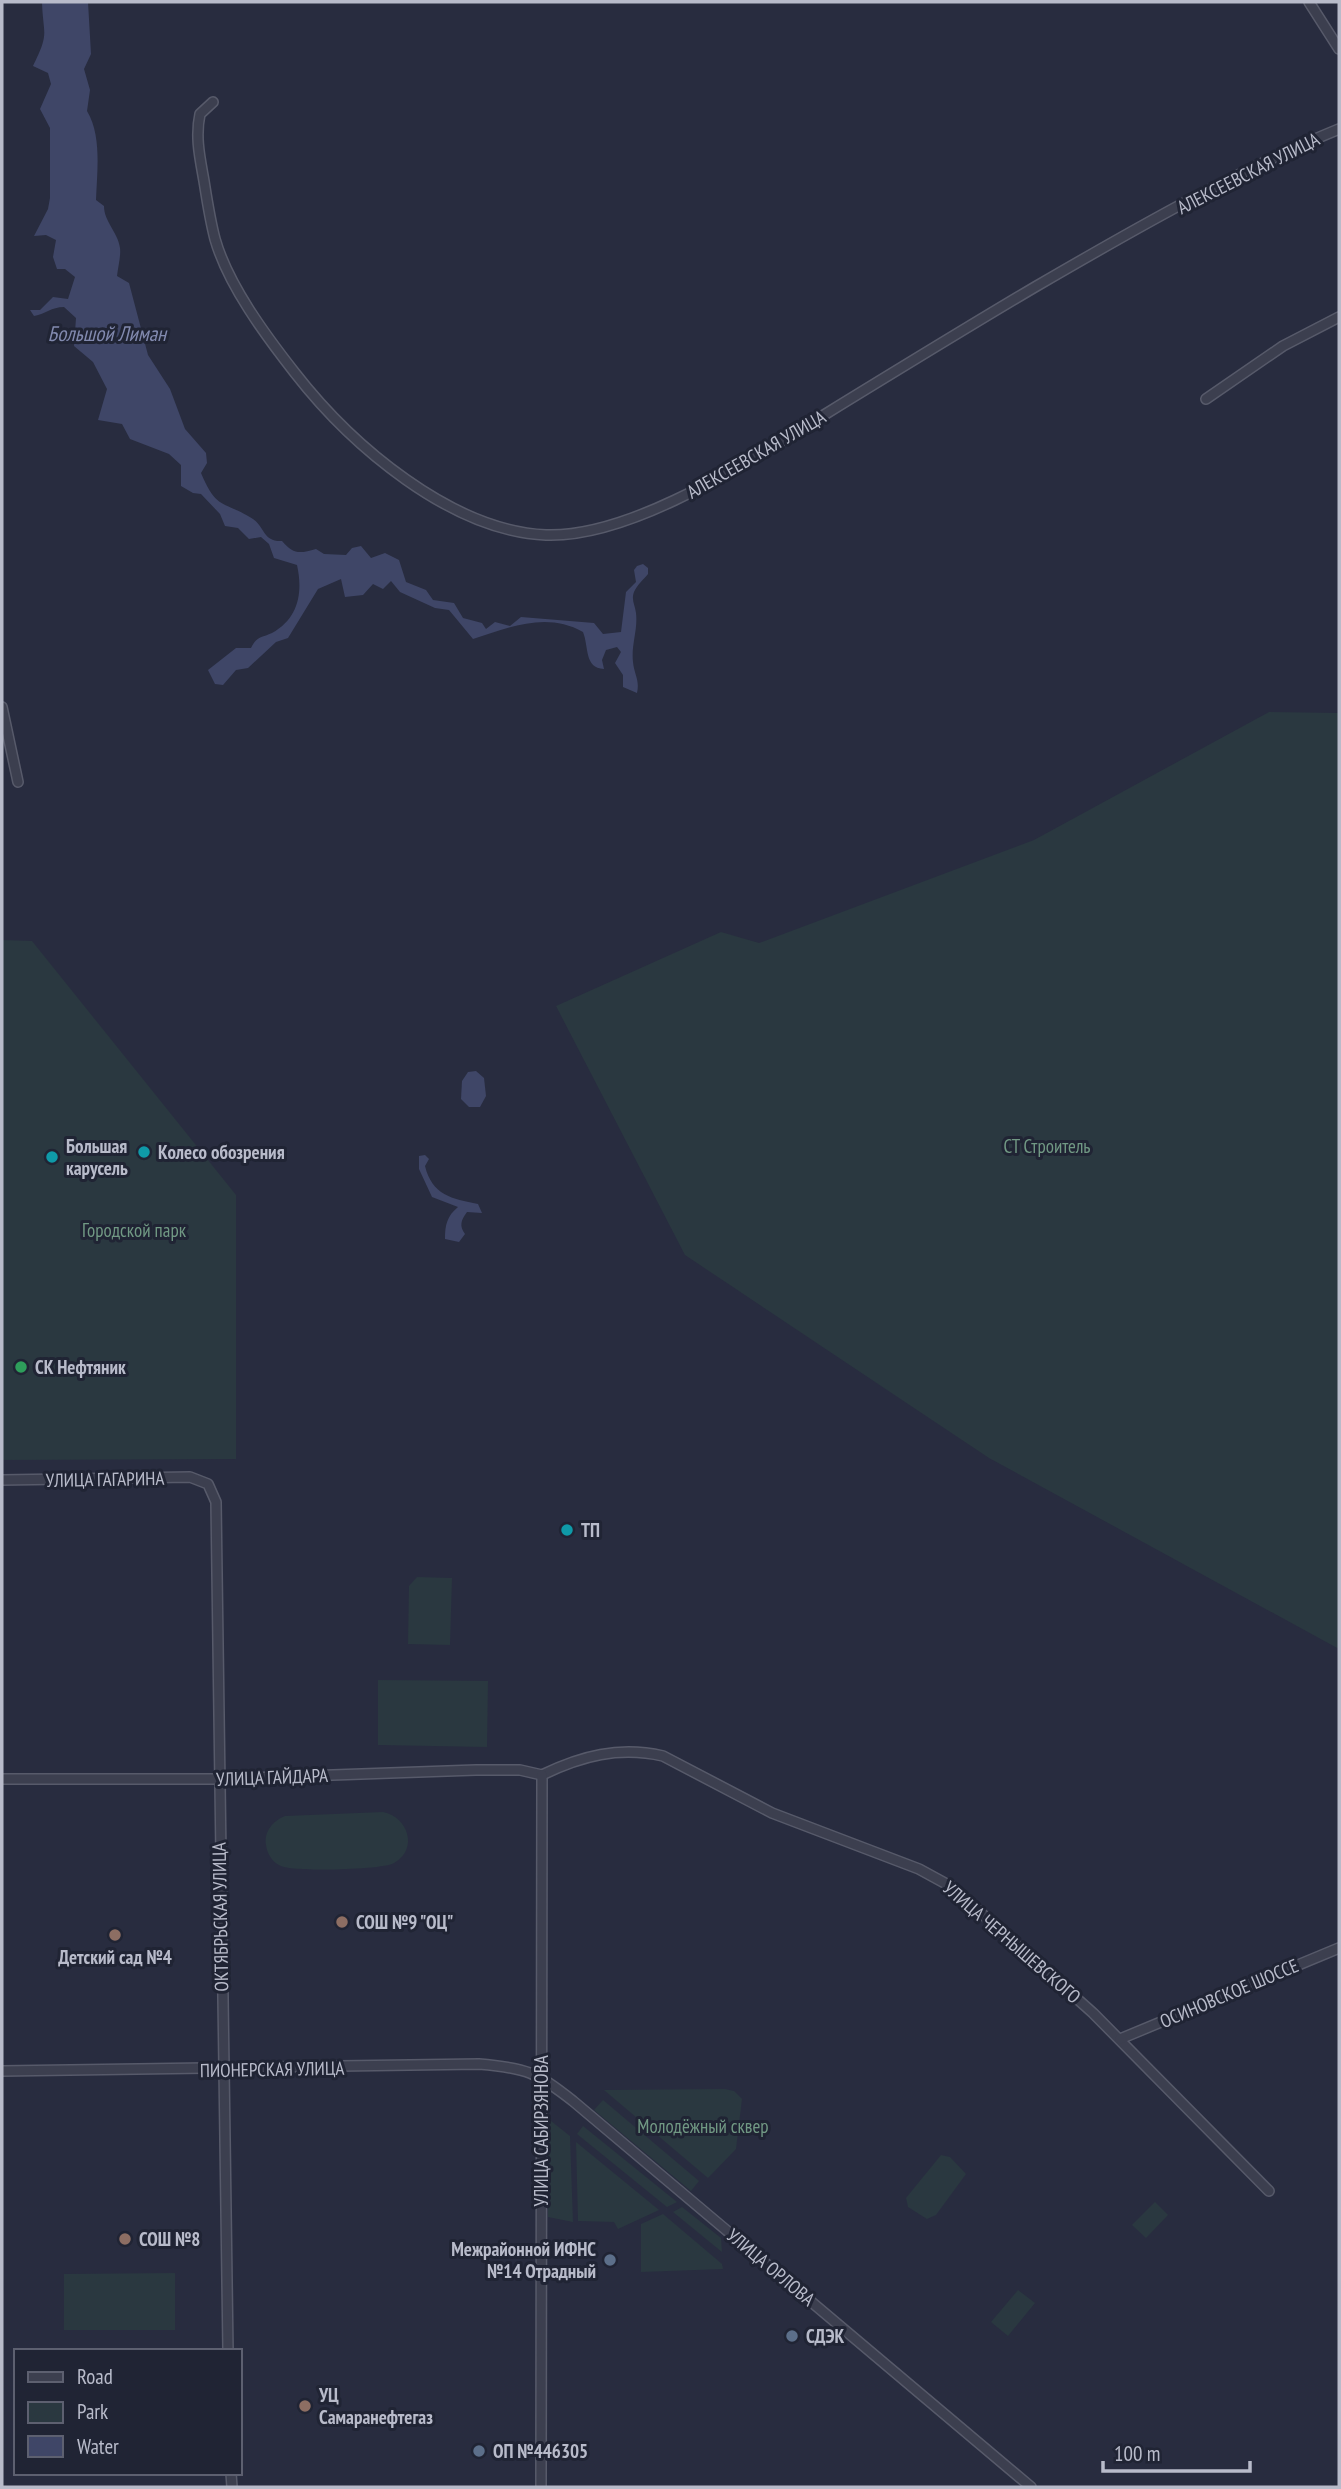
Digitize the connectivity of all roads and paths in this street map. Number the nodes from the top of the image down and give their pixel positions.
1 (1309, 2) edge
2 (1339, 49) edge
3 (213, 102) dead end
4 (1339, 129) edge
5 (1339, 317) edge
6 (1206, 399) dead end
7 (2, 707) edge
8 (18, 782) dead end
9 (2, 1480) edge
10 (208, 1484) joint
11 (541, 1775) junction
12 (2, 1779) edge
13 (218, 1779) junction
14 (1339, 1948) edge
15 (1120, 2039) junction
16 (222, 2069) junction
17 (2, 2071) edge
18 (541, 2076) junction
19 (1269, 2191) dead end
20 (228, 2349) edge
21 (541, 2487) edge
22 (1031, 2487) edge

1 - 2 street
3 - 4 street, АЛЕКСЕЕВСКАЯ УЛИЦА
5 - 6 street
7 - 8 street
9 - 10 street, УЛИЦА ГАГАРИНА
10 - 13 street, ОКТЯБРЬСКАЯ УЛИЦА
11 - 13 street, УЛИЦА ГАЙДАРА
11 - 15 street, УЛИЦА ЧЕРНЫШЕВСКОГО
11 - 18 street, УЛИЦА САБИРЗЯНОВА
12 - 13 street, УЛИЦА ГАЙДАРА
13 - 16 street, ОКТЯБРЬСКАЯ УЛИЦА
14 - 15 street, ОСИНОВСКОЕ ШОССЕ
15 - 19 street, УЛИЦА ЧЕРНЫШЕВСКОГО
16 - 17 street, ПИОНЕРСКАЯ УЛИЦА
16 - 18 street, ПИОНЕРСКАЯ УЛИЦА
16 - 20 street, ОКТЯБРЬСКАЯ УЛИЦА
18 - 21 street, УЛИЦА САБИРЗЯНОВА
18 - 22 street, УЛИЦА ОРЛОВА

